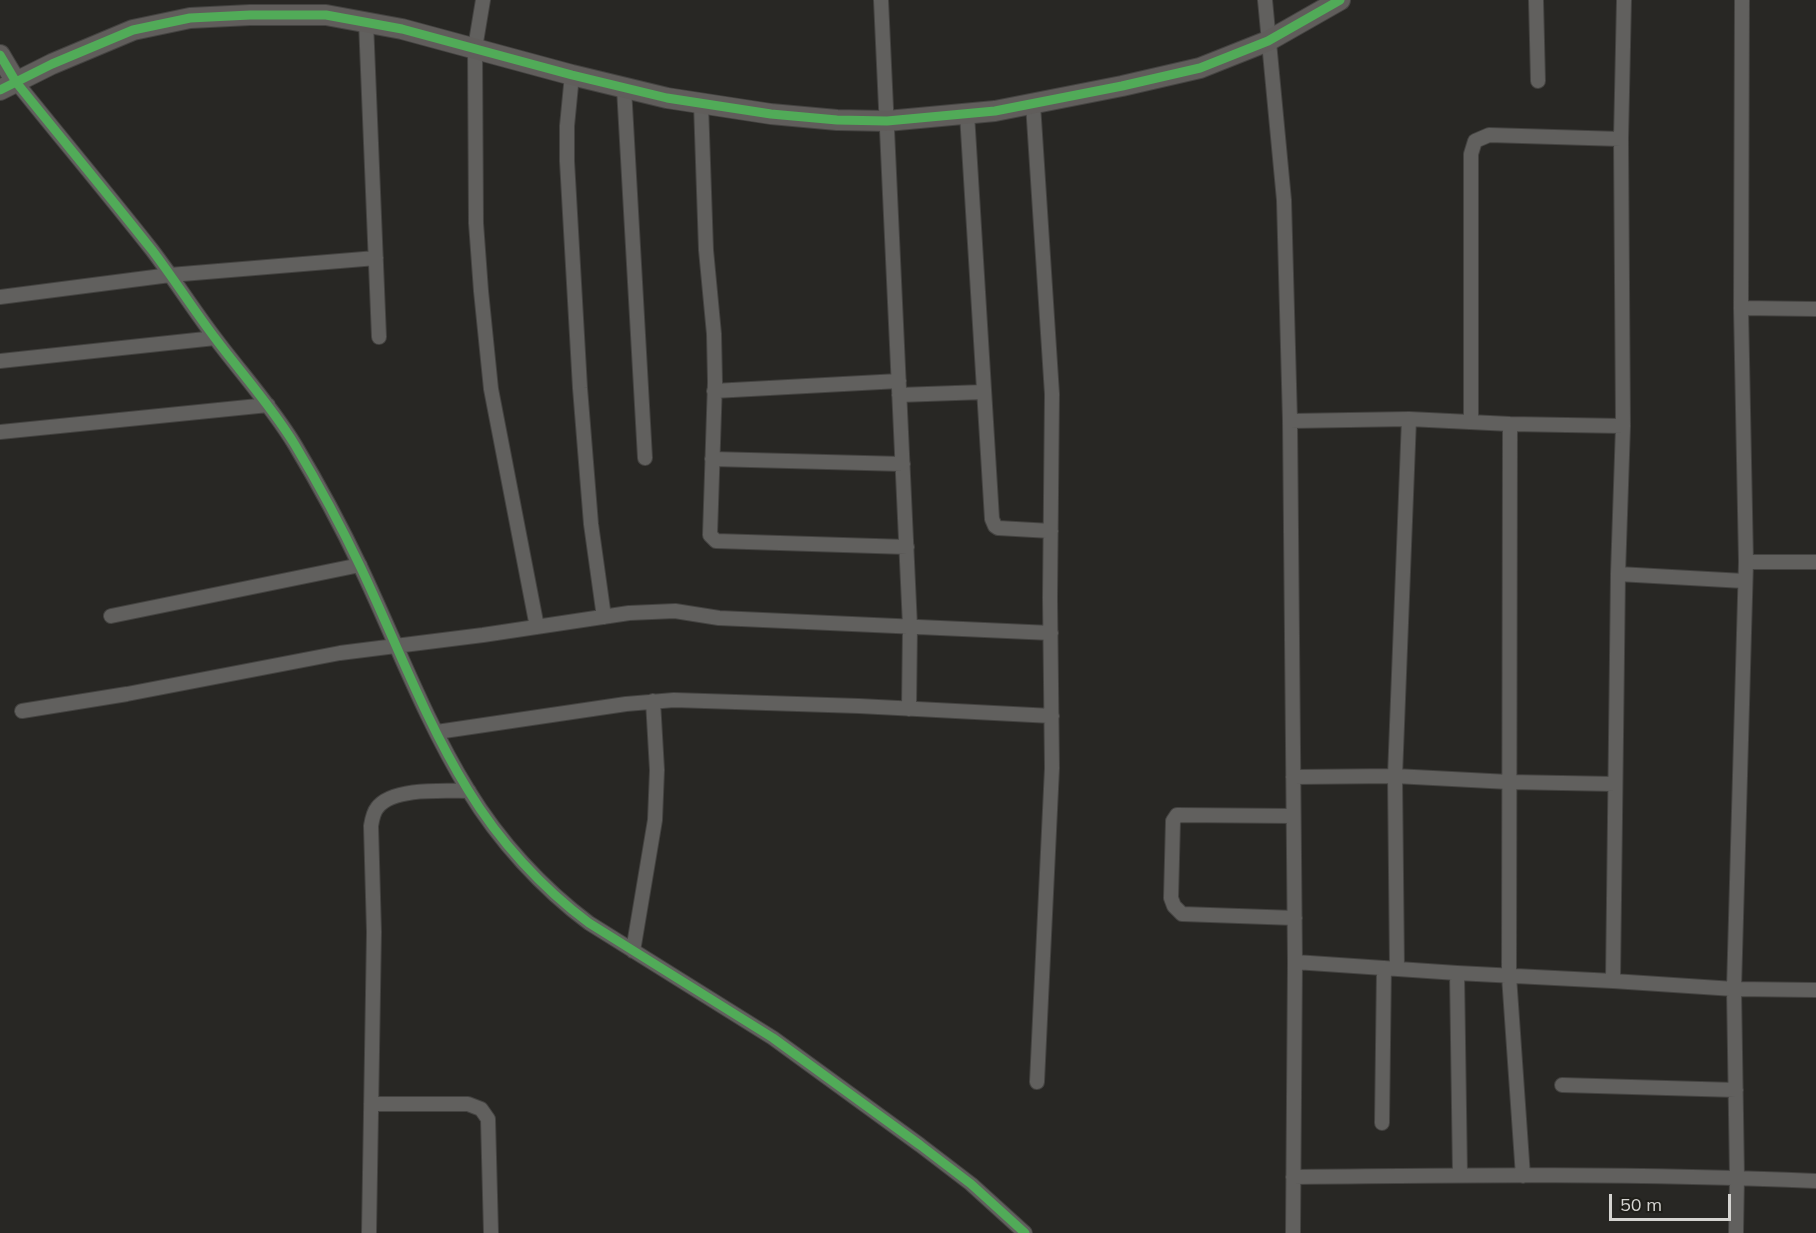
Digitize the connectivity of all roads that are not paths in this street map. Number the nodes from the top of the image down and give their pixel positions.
1 (483, 0) edge
2 (881, 0) edge
3 (1265, 0) edge
4 (1340, 0) edge
5 (1536, 0) edge
6 (1624, 0) edge
7 (1742, 0) edge
8 (366, 22) junction
9 (1268, 41) junction
10 (475, 48) junction
11 (0, 55) edge
12 (572, 75) junction
13 (1538, 81) dead end
14 (8, 86) edge
15 (624, 88) junction
16 (701, 104) junction
17 (1033, 104) junction
18 (966, 114) junction
19 (886, 121) junction
20 (1621, 139) junction
21 (376, 258) junction
22 (170, 275) junction
23 (0, 297) edge
24 (1742, 308) junction
25 (1816, 309) edge
26 (379, 337) dead end
27 (215, 338) junction
28 (0, 361) edge
29 (899, 388) junction
30 (714, 391) junction
31 (984, 392) junction
32 (268, 405) junction
33 (1409, 419) junction
34 (1290, 420) junction
35 (1471, 422) junction
36 (1510, 424) junction
37 (1623, 426) junction
38 (0, 432) edge
39 (645, 458) dead end
40 (712, 459) junction
41 (903, 464) junction
42 (1051, 531) junction
43 (906, 546) junction
44 (1746, 562) junction
45 (1816, 562) edge
46 (360, 565) junction
47 (1618, 574) junction
48 (1744, 581) junction
49 (111, 616) dead end
50 (604, 617) junction
51 (910, 626) junction
52 (537, 627) junction
53 (1051, 633) junction
54 (396, 647) junction
55 (653, 701) junction
56 (909, 708) junction
57 (22, 711) dead end
58 (1052, 716) junction
59 (437, 732) junction
60 (1395, 776) junction
61 (1293, 777) junction
62 (1509, 782) junction
63 (1616, 784) junction
64 (469, 791) junction
65 (1293, 816) junction
66 (1295, 918) junction
67 (633, 951) junction
68 (1295, 962) junction
69 (1390, 969) junction
70 (1457, 973) junction
71 (1509, 976) junction
72 (1613, 981) junction
73 (1734, 989) junction
74 (1816, 990) edge
75 (1037, 1082) dead end
76 (1562, 1085) dead end
77 (1736, 1090) junction
78 (371, 1104) junction
79 (1382, 1123) dead end
80 (1460, 1175) junction
81 (1523, 1176) junction
82 (1293, 1177) junction
83 (1737, 1177) junction
84 (1816, 1181) edge
85 (369, 1233) edge
86 (491, 1233) edge
87 (1025, 1233) edge
88 (1293, 1233) edge
89 (1736, 1233) edge

1 - 10 street
2 - 19 street
3 - 9 street
4 - 9 street
5 - 13 street
6 - 20 street
7 - 24 street
8 - 10 street
8 - 14 street
8 - 21 street
9 - 17 street
9 - 34 street
10 - 12 street
10 - 52 street
11 - 14 street
12 - 15 street
12 - 50 street
14 - 22 street
15 - 16 street
15 - 39 street
16 - 19 street
16 - 30 street
17 - 18 street
17 - 42 street
18 - 19 street
18 - 31 street
19 - 29 street
20 - 35 street
20 - 37 street
21 - 22 street
21 - 26 street
22 - 23 street
22 - 27 street
24 - 25 street
24 - 44 street
27 - 28 street
27 - 32 street
29 - 30 street
29 - 31 street
29 - 41 street
30 - 40 street
31 - 42 street
32 - 38 street
32 - 46 street
33 - 34 street
33 - 35 street
33 - 60 street
34 - 61 street
35 - 36 street
36 - 37 street
36 - 62 street
37 - 47 street
40 - 41 street
40 - 43 street
41 - 43 street
42 - 53 street
43 - 51 street
44 - 45 street
44 - 48 street
46 - 49 street
46 - 54 street
47 - 48 street
47 - 63 street
48 - 73 street
50 - 51 street
50 - 52 street
51 - 53 street
51 - 56 street
52 - 54 street
53 - 58 street
54 - 57 street
54 - 59 street
55 - 56 street
55 - 59 street
55 - 67 street
56 - 58 street
58 - 75 street
59 - 64 street
60 - 61 street
60 - 62 street
60 - 69 street
61 - 65 street
62 - 63 street
62 - 71 street
63 - 72 street
64 - 67 street
64 - 78 street
65 - 66 street
65 - 66 street
66 - 68 street
67 - 87 street
68 - 69 street
68 - 82 street
69 - 70 street
69 - 79 street
70 - 71 street
70 - 80 street
71 - 72 street
71 - 81 street
72 - 73 street
73 - 74 street
73 - 77 street
76 - 77 street
77 - 83 street
78 - 85 street
78 - 86 street
80 - 81 street
80 - 82 street
81 - 83 street
82 - 88 street
83 - 84 street
83 - 89 street

